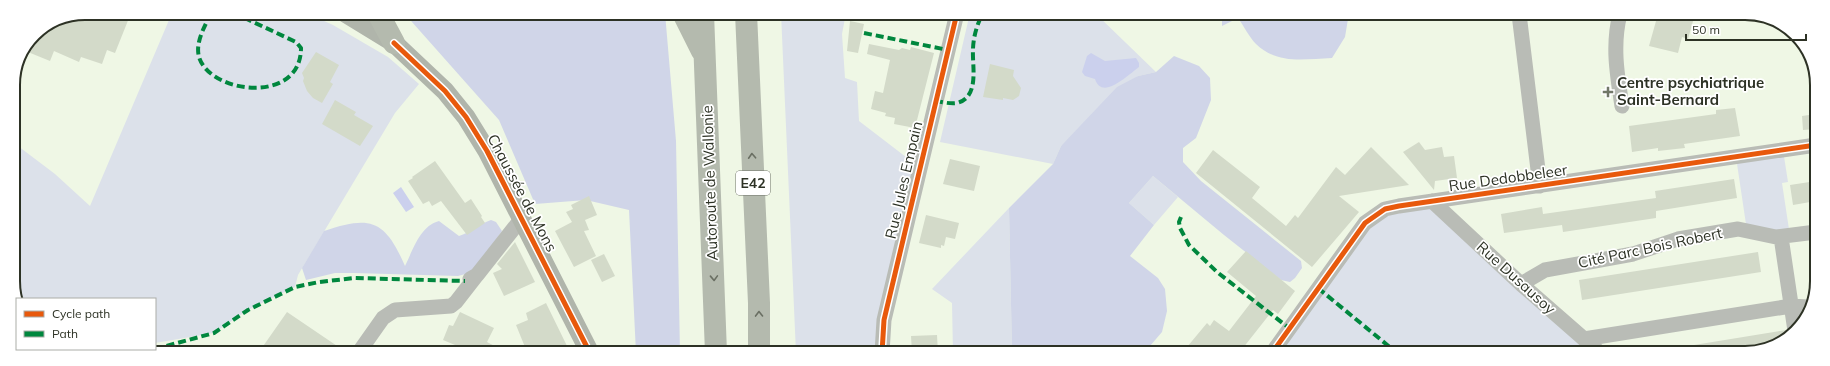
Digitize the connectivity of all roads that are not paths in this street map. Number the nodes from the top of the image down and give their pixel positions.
1 (356, 20) edge
2 (382, 20) edge
3 (687, 20) edge
4 (704, 20) edge
5 (746, 20) edge
6 (954, 20) edge
7 (1520, 20) edge
8 (1618, 20) edge
9 (394, 43) junction
10 (706, 57) junction
11 (1622, 106) dead end
12 (1810, 146) edge
13 (1540, 186) junction
14 (1432, 201) junction
15 (522, 218) junction
16 (1810, 233) edge
17 (1781, 237) junction
18 (1521, 284) junction
19 (1791, 306) junction
20 (1805, 307) edge
21 (1794, 324) edge
22 (1584, 339) junction
23 (364, 346) edge
24 (587, 346) edge
25 (716, 346) edge
26 (759, 346) edge
27 (882, 346) edge
28 (1277, 346) edge
29 (1592, 346) edge

1 - 9 main road, Chaussée de Mons
2 - 9 highway
3 - 10 highway
4 - 10 highway, Autoroute de Wallonie
26 -> 5 highway, E42
6 - 27 street, Rue Jules Empain
7 - 13 street
8 - 11 street
9 - 15 main road, Chaussée de Mons
10 -> 25 highway, Autoroute de Wallonie
12 - 13 street, Rue Dedobbeleer
13 - 14 street, Rue Dedobbeleer
14 - 18 street, Rue Dusausoy
14 - 28 street, Rue Dedobbeleer
15 - 23 street
15 - 24 main road, Chaussée de Mons
16 - 17 street, Cité Parc Bois Robert
17 - 18 street, Cité Parc Bois Robert
17 - 19 street
18 - 22 street, Rue Dusausoy
19 - 20 street
19 - 21 street
19 - 22 street
22 - 29 street, Rue Dusausoy

